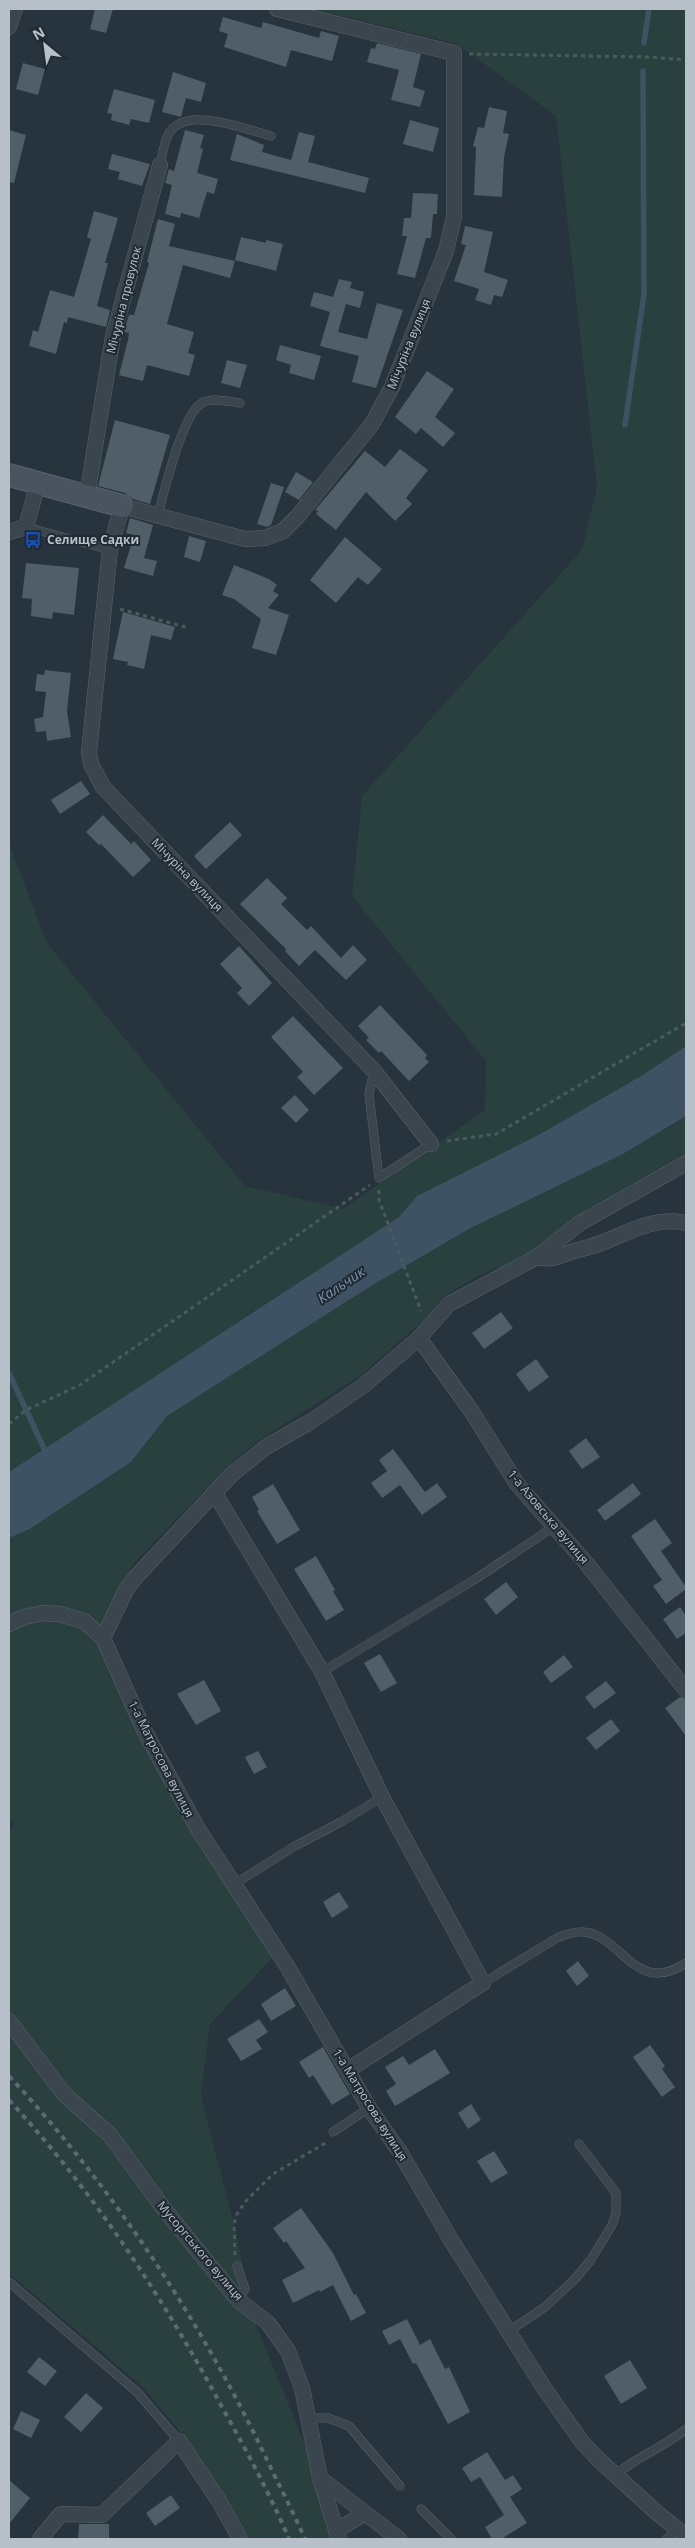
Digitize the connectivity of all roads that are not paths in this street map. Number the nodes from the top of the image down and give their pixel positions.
1 (15, 9) edge
2 (276, 9) edge
3 (9, 27) edge
4 (271, 136) dead end
5 (160, 165) joint
6 (240, 404) dead end
7 (9, 475) edge
8 (38, 483) junction
9 (87, 496) junction
10 (122, 506) junction
11 (158, 516) junction
12 (26, 527) junction
13 (9, 532) edge
14 (110, 550) junction
15 (374, 1071) junction
16 (431, 1144) joint
17 (686, 1163) edge
18 (686, 1223) edge
19 (537, 1257) junction
20 (423, 1333) junction
21 (214, 1492) junction
22 (554, 1526) junction
23 (9, 1624) edge
24 (102, 1638) junction
25 (322, 1672) junction
26 (686, 1690) edge
27 (382, 1797) junction
28 (233, 1885) junction
29 (686, 1963) edge
30 (483, 1983) junction
31 (9, 2021) edge
32 (348, 2070) junction
33 (369, 2108) junction
34 (333, 2132) road end
35 (579, 2144) dead end
36 (237, 2266) road end
37 (9, 2282) edge
38 (238, 2300) junction
39 (509, 2331) junction
40 (307, 2418) junction
41 (686, 2429) edge
42 (179, 2441) junction
43 (615, 2476) junction
44 (320, 2478) junction
45 (400, 2486) dead end
46 (421, 2509) dead end
47 (365, 2513) junction
48 (338, 2535) edge
49 (677, 2535) edge
50 (40, 2539) edge
51 (240, 2539) edge
52 (399, 2539) edge
53 (451, 2539) edge

1 - 3 street
2 - 11 street, Мічуріна вулиця
4 - 5 lane
5 - 9 street, Мічуріна провулок
6 - 11 lane
7 - 8 street, Мічуріна вулиця
8 - 9 street, Мічуріна вулиця
8 - 12 street
9 - 10 street, Мічуріна вулиця
10 - 11 street, Мічуріна вулиця
10 - 14 street, Мічуріна вулиця
12 - 13 street
12 - 14 lane
14 - 15 street, Мічуріна вулиця
15 - 16 street, Мічуріна вулиця
15 - 16 lane
17 - 19 street
18 - 19 street
19 - 20 street
20 - 21 street
20 - 22 street, 1-а Азовська вулиця
21 - 24 street
21 - 25 street
22 - 25 lane
22 - 26 street, 1-а Азовська вулиця
23 - 24 street
24 - 28 street, 1-а Матросова вулиця
25 - 27 street
27 - 28 lane
27 - 30 street
28 - 32 street, 1-а Матросова вулиця
29 - 30 lane
30 - 32 street
31 - 38 street, Мусоргського вулиця
32 - 33 street, 1-а Матросова вулиця
33 - 34 lane
33 - 39 street, 1-а Матросова вулиця
35 - 39 lane
36 - 38 lane
37 - 42 lane
38 - 40 street, Мусоргського вулиця
39 - 43 street, 1-а Матросова вулиця
40 - 44 street, Мусоргського вулиця
40 - 45 lane
41 - 43 lane
42 - 50 street
42 - 51 street
43 - 49 street, 1-а Матросова вулиця
44 - 47 street
44 - 48 street, Мусоргського вулиця
46 - 53 lane
47 - 48 street
47 - 52 street

